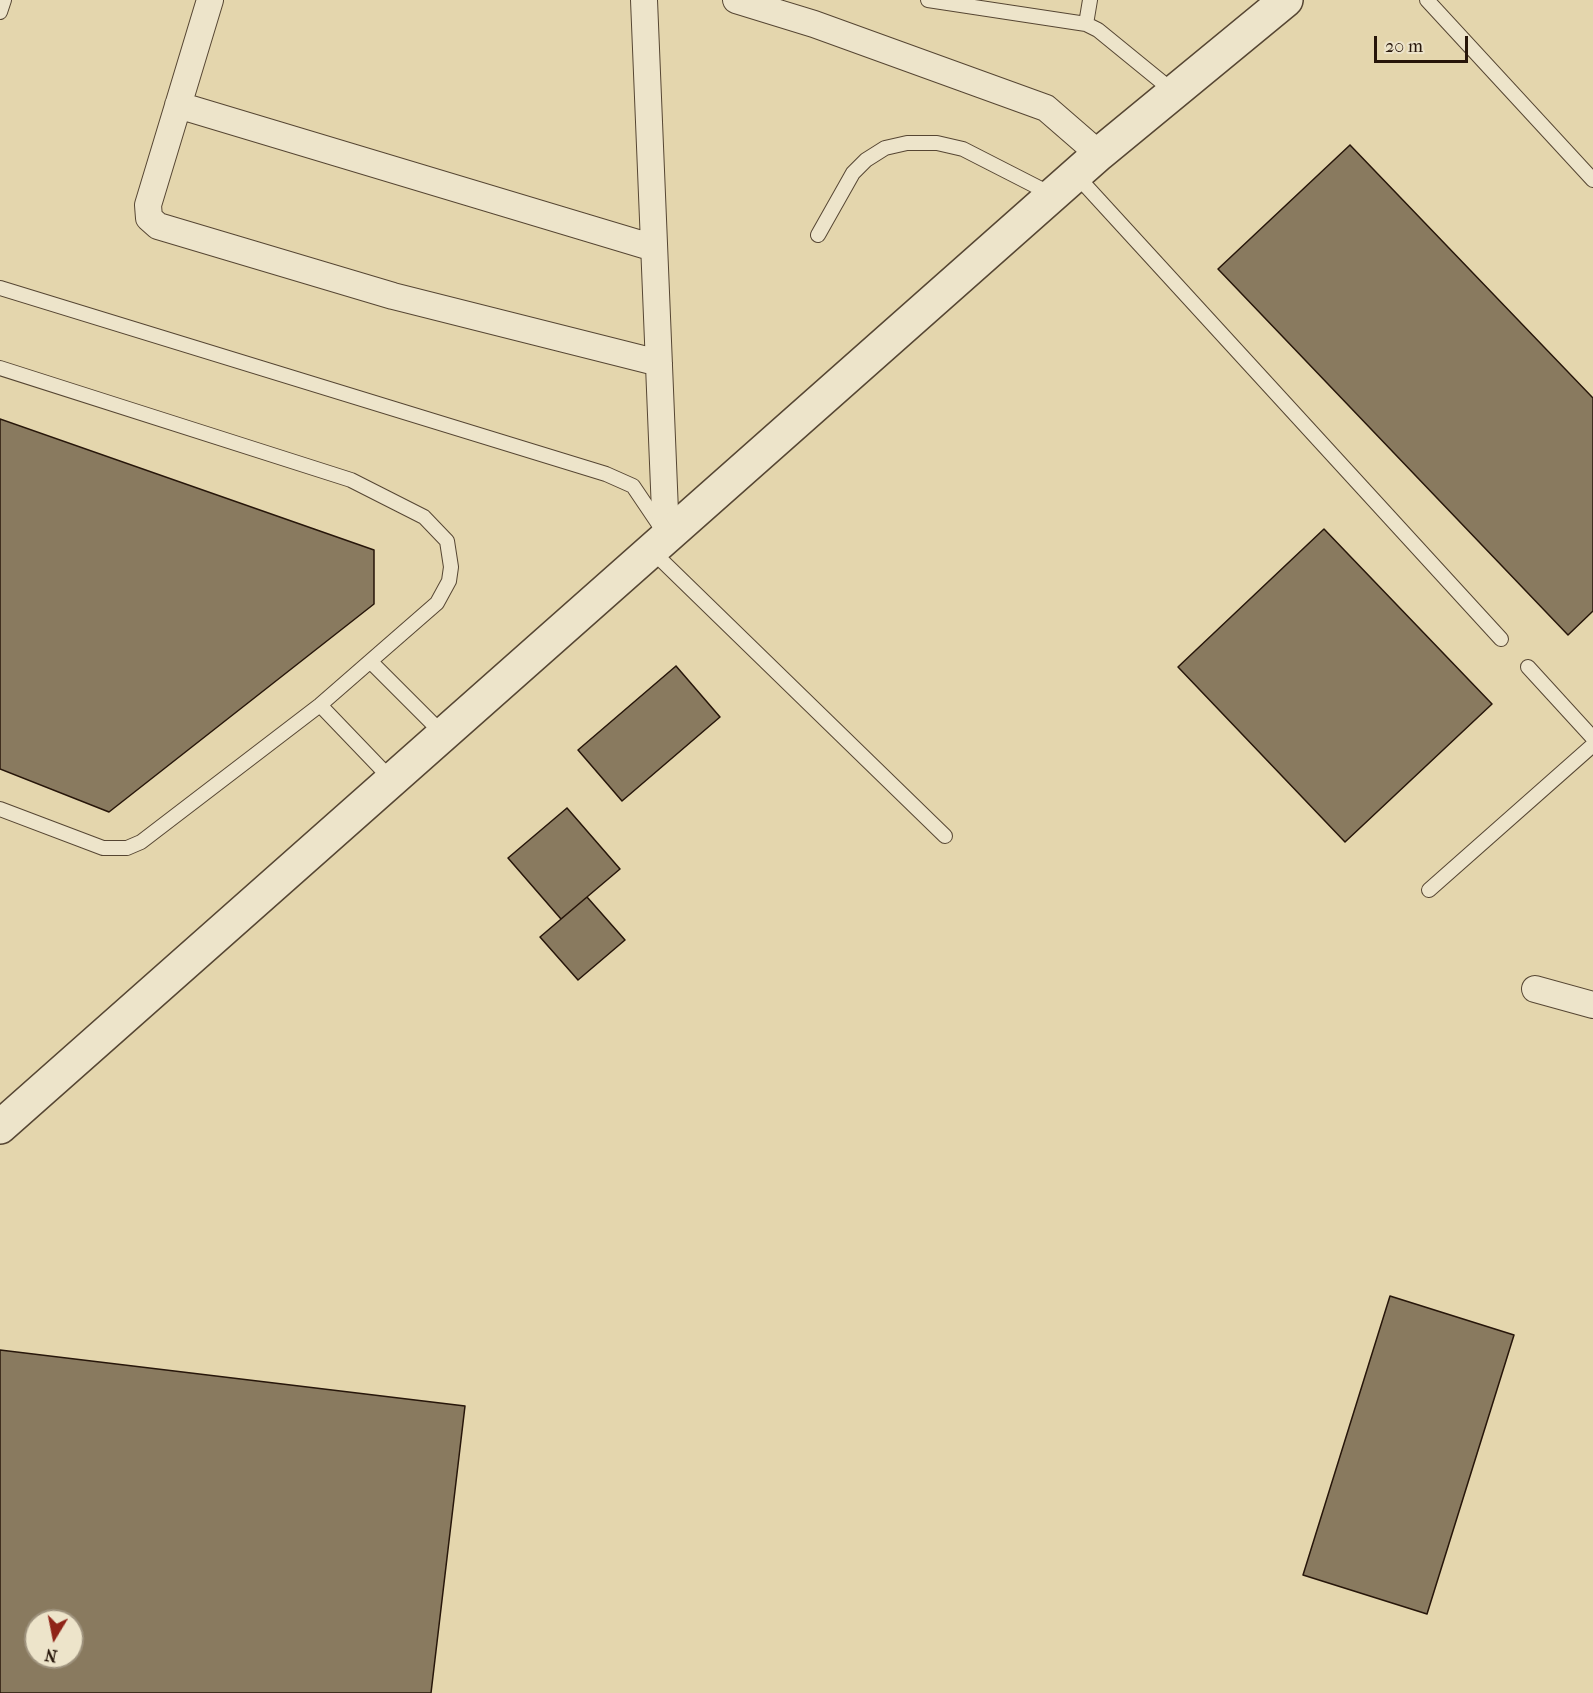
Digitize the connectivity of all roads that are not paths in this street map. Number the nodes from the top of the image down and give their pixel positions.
1 (3, 0) edge
2 (210, 0) edge
3 (644, 0) edge
4 (736, 0) edge
5 (928, 0) edge
6 (1090, 0) edge
7 (1286, 0) edge
8 (1427, 0) edge
9 (0, 12) edge
10 (1086, 24) junction
11 (1174, 92) junction
12 (178, 105) junction
13 (1076, 175) junction
14 (1593, 180) edge
15 (819, 235) dead end
16 (654, 248) junction
17 (0, 288) edge
18 (659, 363) junction
19 (0, 368) edge
20 (659, 543) junction
21 (1501, 639) dead end
22 (371, 662) junction
23 (1528, 667) dead end
24 (320, 705) junction
25 (443, 734) junction
26 (1593, 738) edge
27 (1593, 745) edge
28 (392, 780) junction
29 (0, 809) edge
30 (945, 836) dead end
31 (1429, 890) dead end
32 (1535, 989) dead end
33 (1593, 1005) edge
34 (0, 1127) edge

1 - 9 lane
2 - 12 street
3 - 16 street
4 - 13 street
5 - 10 lane
6 - 10 lane
7 - 11 street
8 - 14 lane
10 - 11 lane
11 - 13 street
12 - 16 street
12 - 18 street
13 - 15 lane
13 - 20 street
13 - 21 lane
16 - 18 street
17 - 20 lane
18 - 20 street
19 - 22 lane
20 - 25 street
20 - 30 lane
22 - 24 lane
22 - 25 lane
23 - 26 lane
24 - 28 lane
24 - 29 lane
25 - 28 street
27 - 31 lane
28 - 34 street
32 - 33 street

